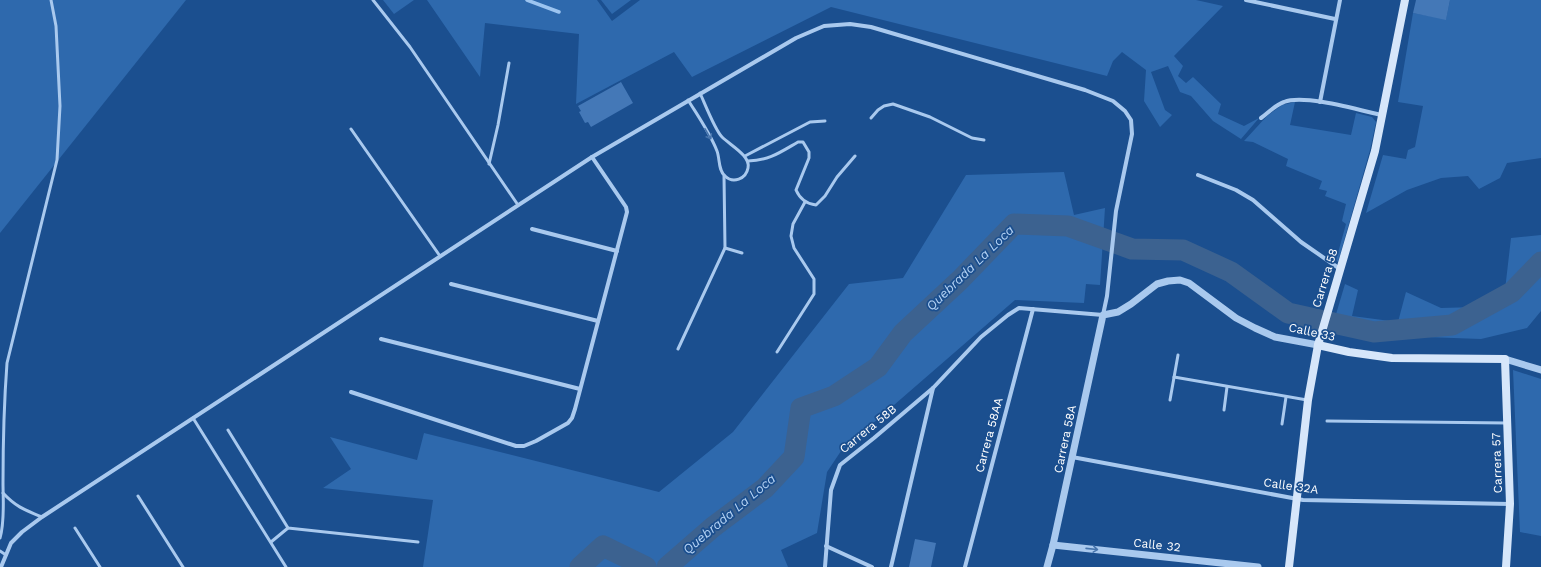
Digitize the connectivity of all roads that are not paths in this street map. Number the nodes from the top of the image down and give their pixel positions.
1 (51, 0) edge
2 (374, 0) edge
3 (1246, 0) edge
4 (1340, 0) edge
5 (1405, 0) edge
6 (1336, 19) junction
7 (509, 63) dead end
8 (700, 93) junction
9 (688, 100) junction
10 (1320, 102) junction
11 (1381, 115) junction
12 (872, 118) dead end
13 (1261, 118) dead end
14 (825, 121) dead end
15 (351, 129) dead end
16 (984, 140) dead end
17 (745, 156) junction
18 (855, 156) dead end
19 (592, 157) junction
20 (748, 161) junction
21 (489, 164) junction
22 (1198, 175) dead end
23 (724, 176) junction
24 (805, 202) junction
25 (518, 205) junction
26 (532, 229) dead end
27 (725, 248) junction
28 (617, 251) junction
29 (742, 253) dead end
30 (440, 256) junction
31 (1340, 269) junction
32 (452, 284) dead end
33 (1033, 309) junction
34 (1103, 315) junction
35 (598, 321) junction
36 (381, 339) dead end
37 (1318, 345) junction
38 (678, 349) dead end
39 (777, 352) dead end
40 (1178, 355) dead end
41 (1505, 359) junction
42 (1541, 370) edge
43 (1174, 378) junction
44 (1227, 387) junction
45 (933, 388) junction
46 (580, 389) junction
47 (351, 392) dead end
48 (1286, 398) junction
49 (1170, 400) dead end
50 (1308, 400) junction
51 (1224, 410) dead end
52 (0, 413) edge
53 (5, 413) junction
54 (193, 418) junction
55 (1326, 421) dead end
56 (1507, 422) junction
57 (1282, 424) dead end
58 (228, 430) dead end
59 (1072, 457) junction
60 (4, 493) junction
61 (138, 496) dead end
62 (1297, 498) junction
63 (1510, 504) junction
64 (42, 517) junction
65 (75, 528) dead end
66 (288, 528) junction
67 (0, 538) edge
68 (271, 542) junction
69 (418, 542) dead end
70 (1053, 545) junction
71 (826, 546) junction
72 (0, 551) edge
73 (6, 555) junction
74 (1, 567) edge
75 (100, 567) edge
76 (183, 567) edge
77 (286, 567) edge
78 (825, 567) edge
79 (872, 567) edge
80 (891, 567) edge
81 (965, 567) edge
82 (1046, 567) edge
83 (1258, 567) edge
84 (1289, 567) edge
85 (1506, 567) edge

1 - 53 lane
2 - 21 lane
3 - 6 street
4 - 6 street
5 - 11 main road, Carrera 58
6 - 10 street
7 - 21 lane
8 - 9 street
8 - 17 lane
8 - 34 street
9 - 19 street
9 -> 23 lane
10 - 11 street
10 - 13 street
11 - 31 main road, Carrera 58
12 - 16 lane
14 - 17 lane
15 - 30 lane
17 - 20 lane
18 - 24 lane
19 - 25 street
19 - 28 street
20 - 23 lane
20 - 24 lane
21 - 25 lane
22 - 31 street
23 - 27 lane
24 - 39 lane
25 - 30 street
26 - 28 street
27 - 29 lane
27 - 38 lane
28 - 35 street
30 - 54 street
31 - 37 main road, Carrera 58
32 - 35 street
33 - 34 street, Carrera 58B
33 - 45 street, Carrera 58B
33 - 81 street, Carrera 58AA
34 - 37 street, Calle 33
34 - 59 street, Carrera 58A
35 - 46 street
36 - 46 street
37 - 41 main road, Calle 33
37 - 50 main road, Carrera 58
40 - 43 lane
41 - 42 street, Calle 33
41 - 56 main road, Carrera 57
43 - 44 lane
43 - 49 lane
44 - 48 lane
44 - 51 lane
45 - 71 street, Carrera 58B
45 - 80 street
46 - 47 street
48 - 50 lane
48 - 57 lane
50 - 62 main road, Carrera 58
52 - 53 lane
53 - 60 lane
54 - 64 street
54 - 68 lane
55 - 56 lane
56 - 63 main road, Carrera 57
58 - 66 lane
59 - 62 street, Calle 32A
59 - 70 street, Carrera 58A
60 - 64 lane
60 - 67 lane
61 - 76 lane
62 - 63 street, Calle 32A
62 - 84 main road, Carrera 58
63 - 85 main road, Carrera 57
64 - 73 street
65 - 75 lane
66 - 68 lane
66 - 69 lane
68 - 77 lane
70 - 82 street, Carrera 58A
70 -> 83 street, Calle 32
71 - 78 street, Carrera 58B
71 - 79 street
72 - 73 lane
73 - 74 street

